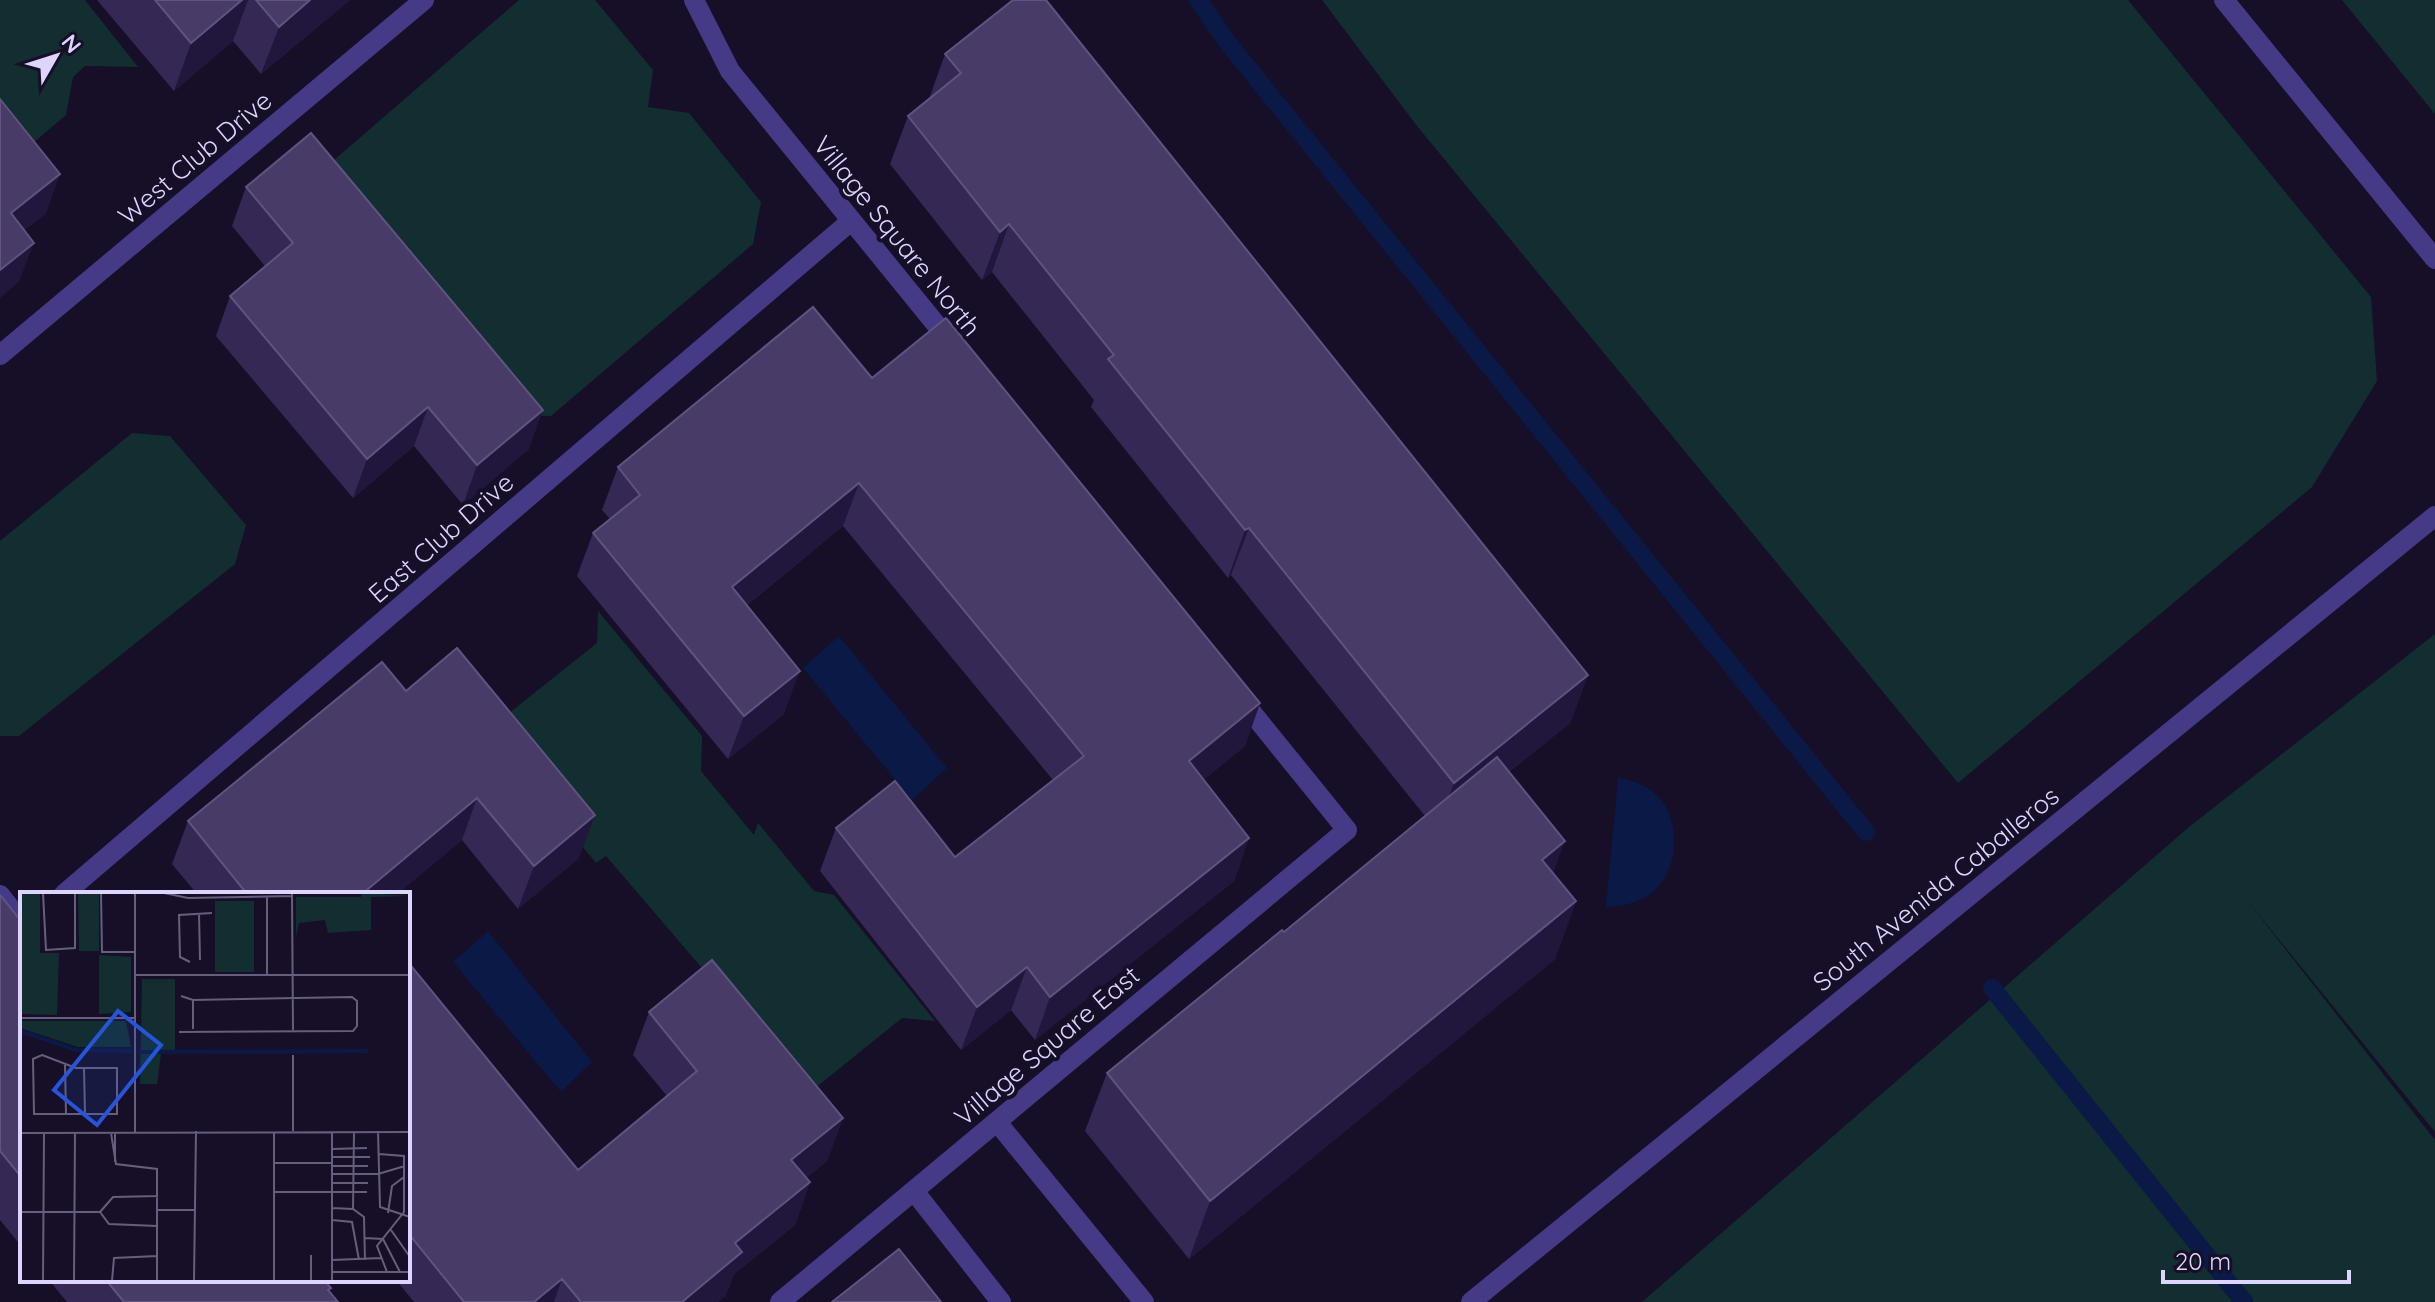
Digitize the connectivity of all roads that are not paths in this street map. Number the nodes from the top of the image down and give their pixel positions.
1 (424, 0) edge
2 (694, 0) edge
3 (2224, 0) edge
4 (851, 221) junction
5 (2435, 259) edge
6 (0, 355) edge
7 (960, 355) edge
8 (2435, 516) edge
9 (1228, 684) edge
10 (66, 892) edge
11 (0, 895) edge
12 (20, 920) edge
13 (997, 1122) junction
14 (914, 1191) junction
15 (780, 1302) edge
16 (1001, 1302) edge
17 (1144, 1302) edge
18 (1471, 1302) edge

1 - 6 street, West Club Drive
2 - 4 street, Village Square North
3 - 5 street
4 - 7 street, Village Square North
4 - 10 street, East Club Drive
8 - 18 street, South Avenida Caballeros
9 - 13 street, Village Square East
11 - 12 street
13 - 14 street, Village Square East
13 - 17 street
14 - 15 street, Village Square East
14 - 16 street

